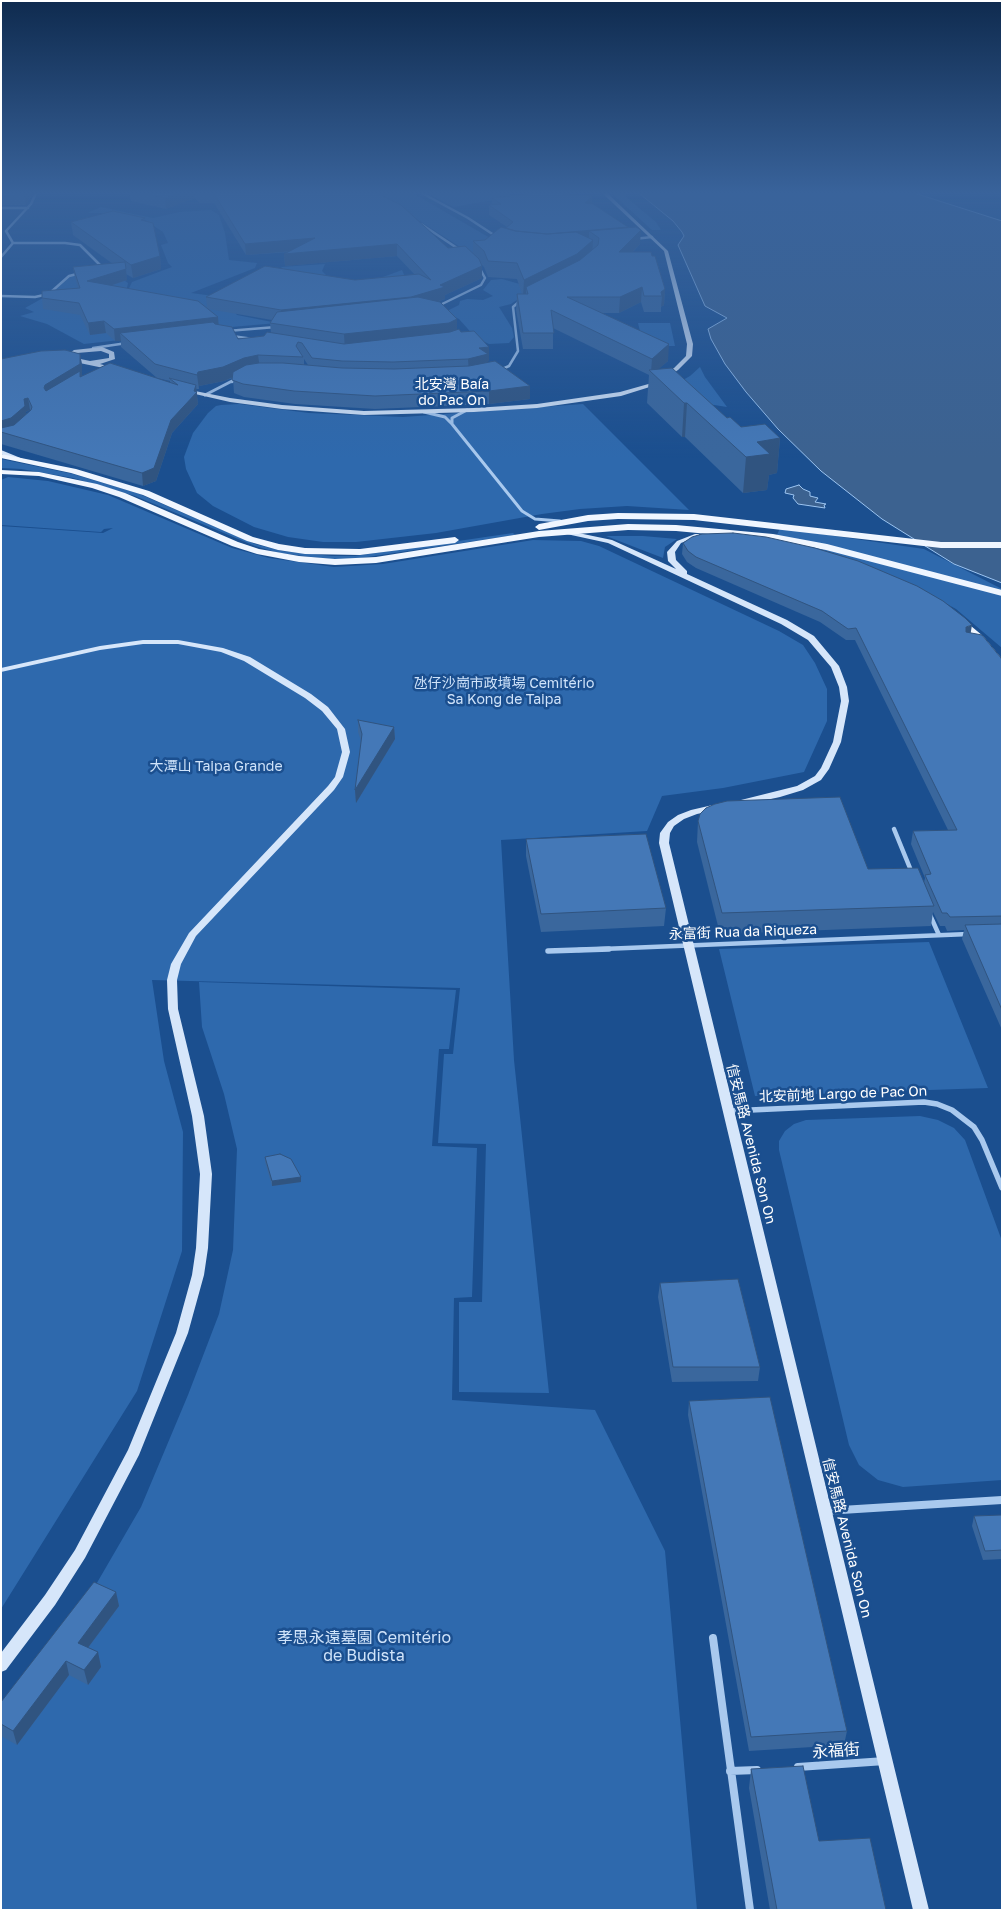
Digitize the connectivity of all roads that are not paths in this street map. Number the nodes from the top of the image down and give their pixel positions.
1 (64, 280) edge
2 (484, 280) edge
3 (674, 280) edge
4 (1, 296) edge
5 (524, 298) edge
6 (431, 308) edge
7 (278, 326) edge
8 (258, 328) junction
9 (224, 331) edge
10 (221, 335) edge
11 (253, 339) junction
12 (134, 341) edge
13 (262, 341) edge
14 (121, 344) junction
15 (88, 350) junction
16 (76, 351) junction
17 (112, 356) junction
18 (72, 360) junction
19 (90, 363) junction
20 (102, 366) junction
21 (94, 371) edge
22 (492, 372) edge
23 (238, 379) edge
24 (181, 390) edge
25 (204, 395) junction
26 (468, 410) junction
27 (419, 411) junction
28 (452, 424) junction
29 (1, 454) edge
30 (1, 472) edge
31 (569, 521) junction
32 (547, 525) junction
33 (563, 532) junction
34 (696, 535) junction
35 (776, 535) junction
36 (1002, 545) edge
37 (822, 556) edge
38 (688, 577) junction
39 (1002, 586) edge
40 (1002, 593) edge
41 (953, 615) edge
42 (1002, 666) edge
43 (1, 670) edge
44 (894, 829) dead end
45 (916, 882) edge
46 (927, 909) edge
47 (975, 934) edge
48 (939, 935) junction
49 (690, 945) junction
50 (548, 951) dead end
51 (728, 1111) junction
52 (1002, 1188) edge
53 (1002, 1500) edge
54 (825, 1511) junction
55 (713, 1638) dead end
56 (1, 1665) edge
57 (885, 1762) junction
58 (788, 1768) edge
59 (768, 1769) edge
60 (730, 1771) junction
61 (750, 1910) edge
62 (921, 1910) edge

1 - 4 street
2 - 6 street
3 - 26 street
5 - 22 street
7 - 8 street
8 - 9 street
8 - 11 street
10 - 11 street
11 - 13 street
12 - 14 street
14 - 15 street
14 - 17 street
15 - 16 street
15 - 17 street
16 - 18 street
16 - 18 street
17 - 19 street
17 - 20 street
18 - 19 street
19 - 20 street
20 - 21 street
23 - 25 street
24 - 25 street
25 - 27 street
26 - 27 street
26 - 28 street
27 - 28 street
28 - 31 street
29 - 32 main road
30 - 33 main road
31 - 32 main road
31 - 36 main road
32 - 35 main road
33 - 34 main road
33 - 35 main road
33 - 38 street, 信安馬路 Avenida Son On
34 - 37 main road
34 - 38 street
35 - 39 main road
35 - 40 main road
38 - 49 street, 信安馬路 Avenida Son On
41 - 42 main road
43 - 56 street
44 - 45 street
46 - 48 street
47 - 48 street, 永富街 Rua da Riqueza
48 - 49 street, 永富街 Rua da Riqueza
49 - 50 street, 永富街 Rua da Riqueza
49 - 51 street, 信安馬路 Avenida Son On
51 - 52 street, 北安前地 Largo de Pac On
51 - 54 street, 信安馬路 Avenida Son On
53 - 54 street
54 - 57 street, 信安馬路 Avenida Son On
55 - 60 street
57 - 58 street, 永福街
57 - 62 street, 信安馬路 Avenida Son On
59 - 60 street
60 - 61 street

